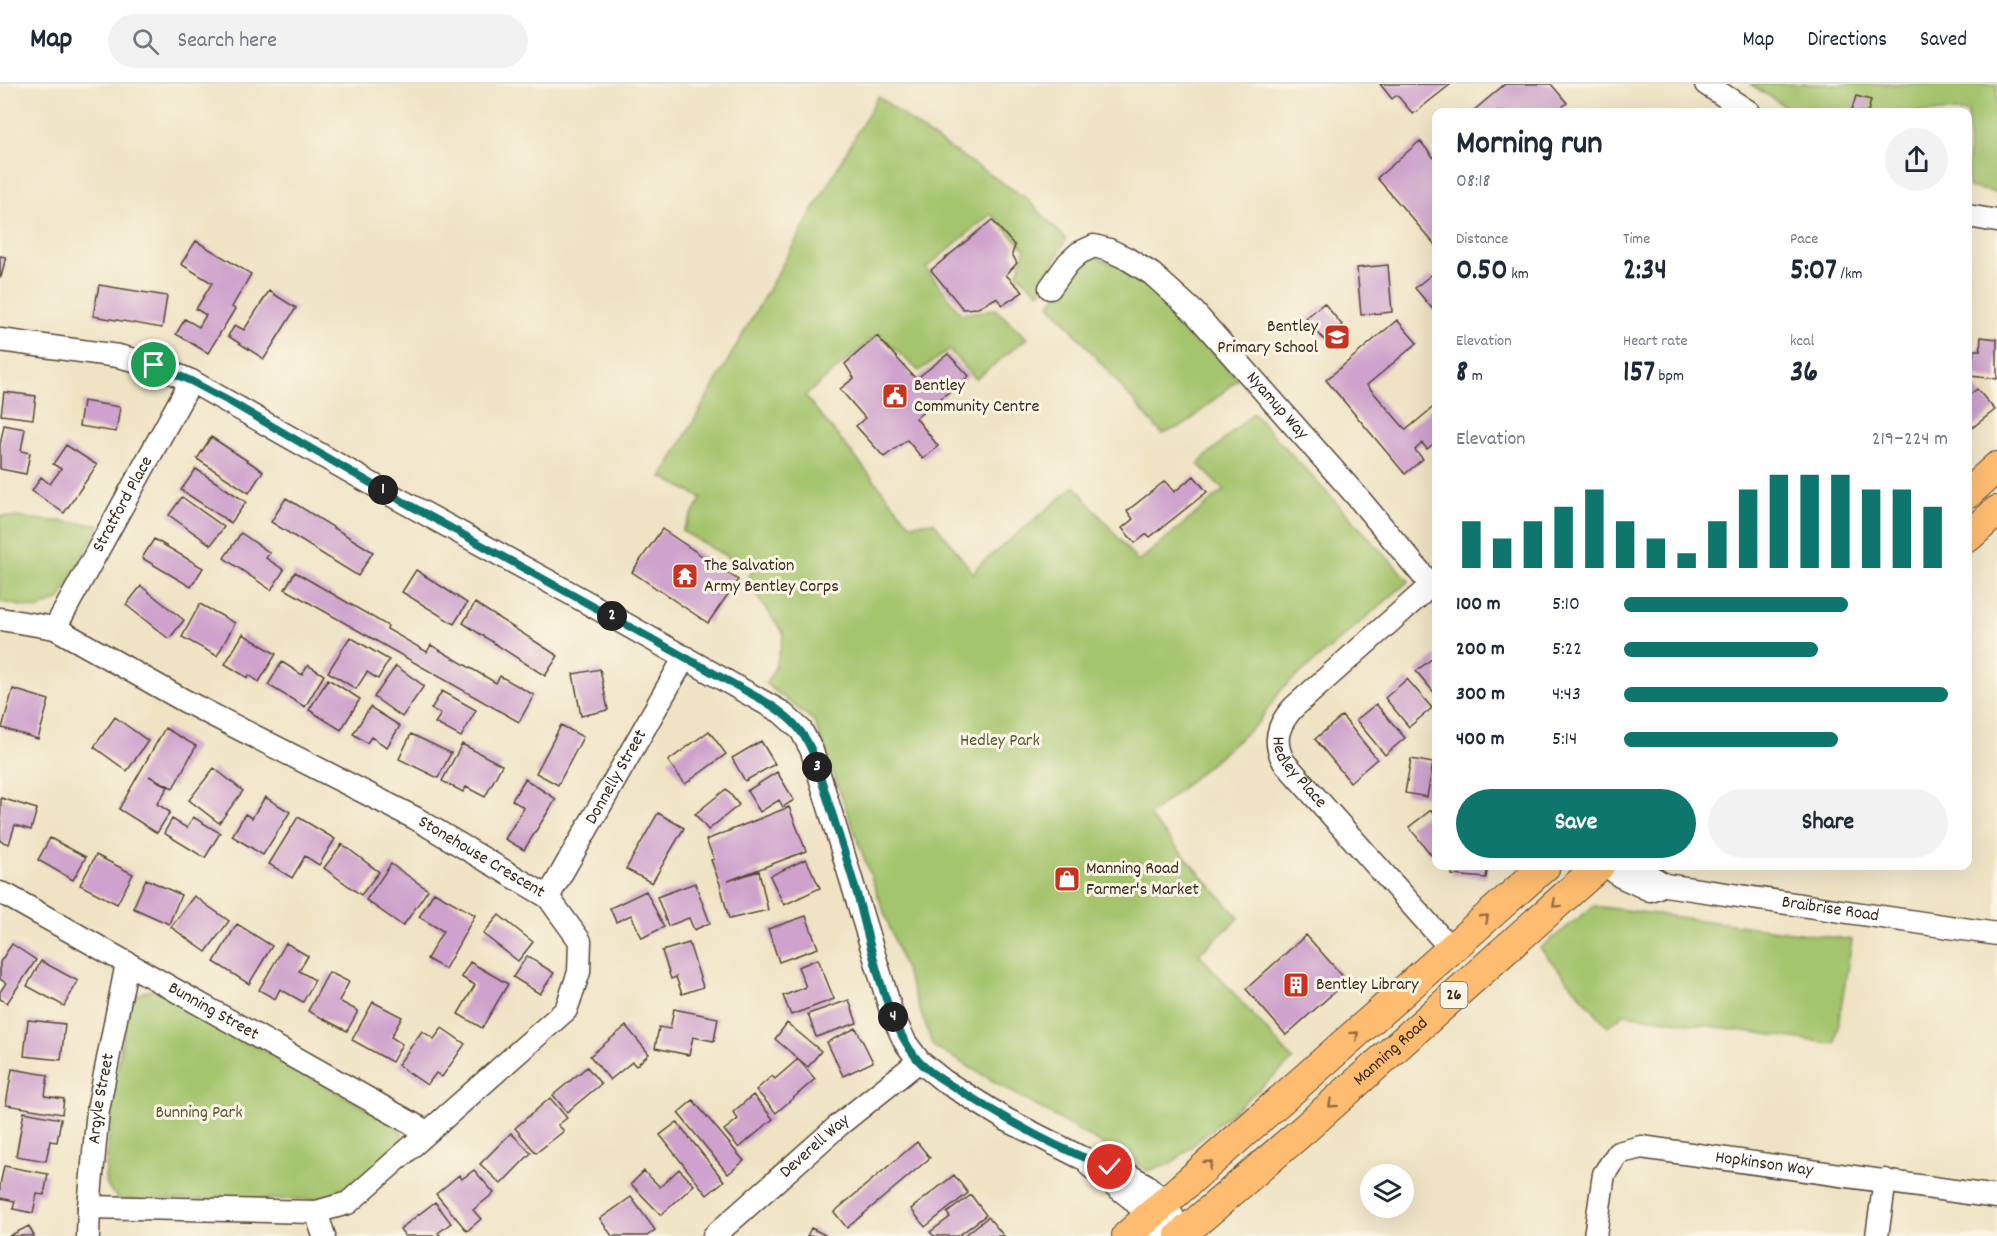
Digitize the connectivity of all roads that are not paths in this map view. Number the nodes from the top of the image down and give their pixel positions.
1 (1706, 84) edge
2 (1743, 108) edge
3 (1972, 217) edge
4 (1997, 221) edge
5 (1050, 288) dead end
6 (0, 340) edge
7 (191, 381) junction
8 (1997, 467) edge
9 (1972, 489) edge
10 (1997, 511) edge
11 (1972, 533) edge
12 (1432, 581) edge
13 (1432, 585) edge
14 (0, 619) edge
15 (55, 628) junction
16 (685, 657) junction
17 (1540, 870) edge
18 (1595, 870) edge
19 (1613, 870) edge
20 (1642, 870) edge
21 (1665, 885) junction
22 (0, 893) edge
23 (548, 897) junction
24 (1997, 934) edge
25 (1451, 949) junction
26 (128, 963) junction
27 (919, 1061) junction
28 (427, 1132) junction
29 (1885, 1180) junction
30 (1997, 1197) edge
31 (89, 1207) junction
32 (316, 1212) junction
33 (1163, 1228) edge
34 (88, 1236) edge
35 (324, 1236) edge
36 (714, 1236) edge
37 (1595, 1236) edge
38 (1877, 1236) edge

1 - 2 street
3 - 4 street
5 - 12 street, Nyamup Way
6 - 7 street
7 - 15 street, Stratford Place
7 - 16 street
8 - 9 main road
10 - 11 main road
13 - 25 street, Hedley Place
14 - 15 street, Stonehouse Crescent
15 - 23 street, Stonehouse Crescent
16 - 23 street, Donnelly Street
16 - 27 street
25 -> 17 main road, Manning Road / 26
18 -> 33 main road, Manning Road / 26
19 - 21 street, Braibrise Road
20 - 21 street, Braibrise Road
21 - 24 street, Braibrise Road
22 - 26 street, Bunning Street
23 - 28 street, Stonehouse Crescent
33 -> 25 main road, Manning Road / 26
26 - 28 street, Bunning Street
26 - 31 street, Argyle Street
27 - 33 street
27 - 36 street, Deverell Way
28 - 32 street, Stonehouse Crescent
29 - 30 street, Hopkinson Way
29 - 37 street, Hopkinson Way
29 - 38 street
31 - 32 street, Stonehouse Crescent
31 - 34 street, Argyle Street
32 - 35 street

